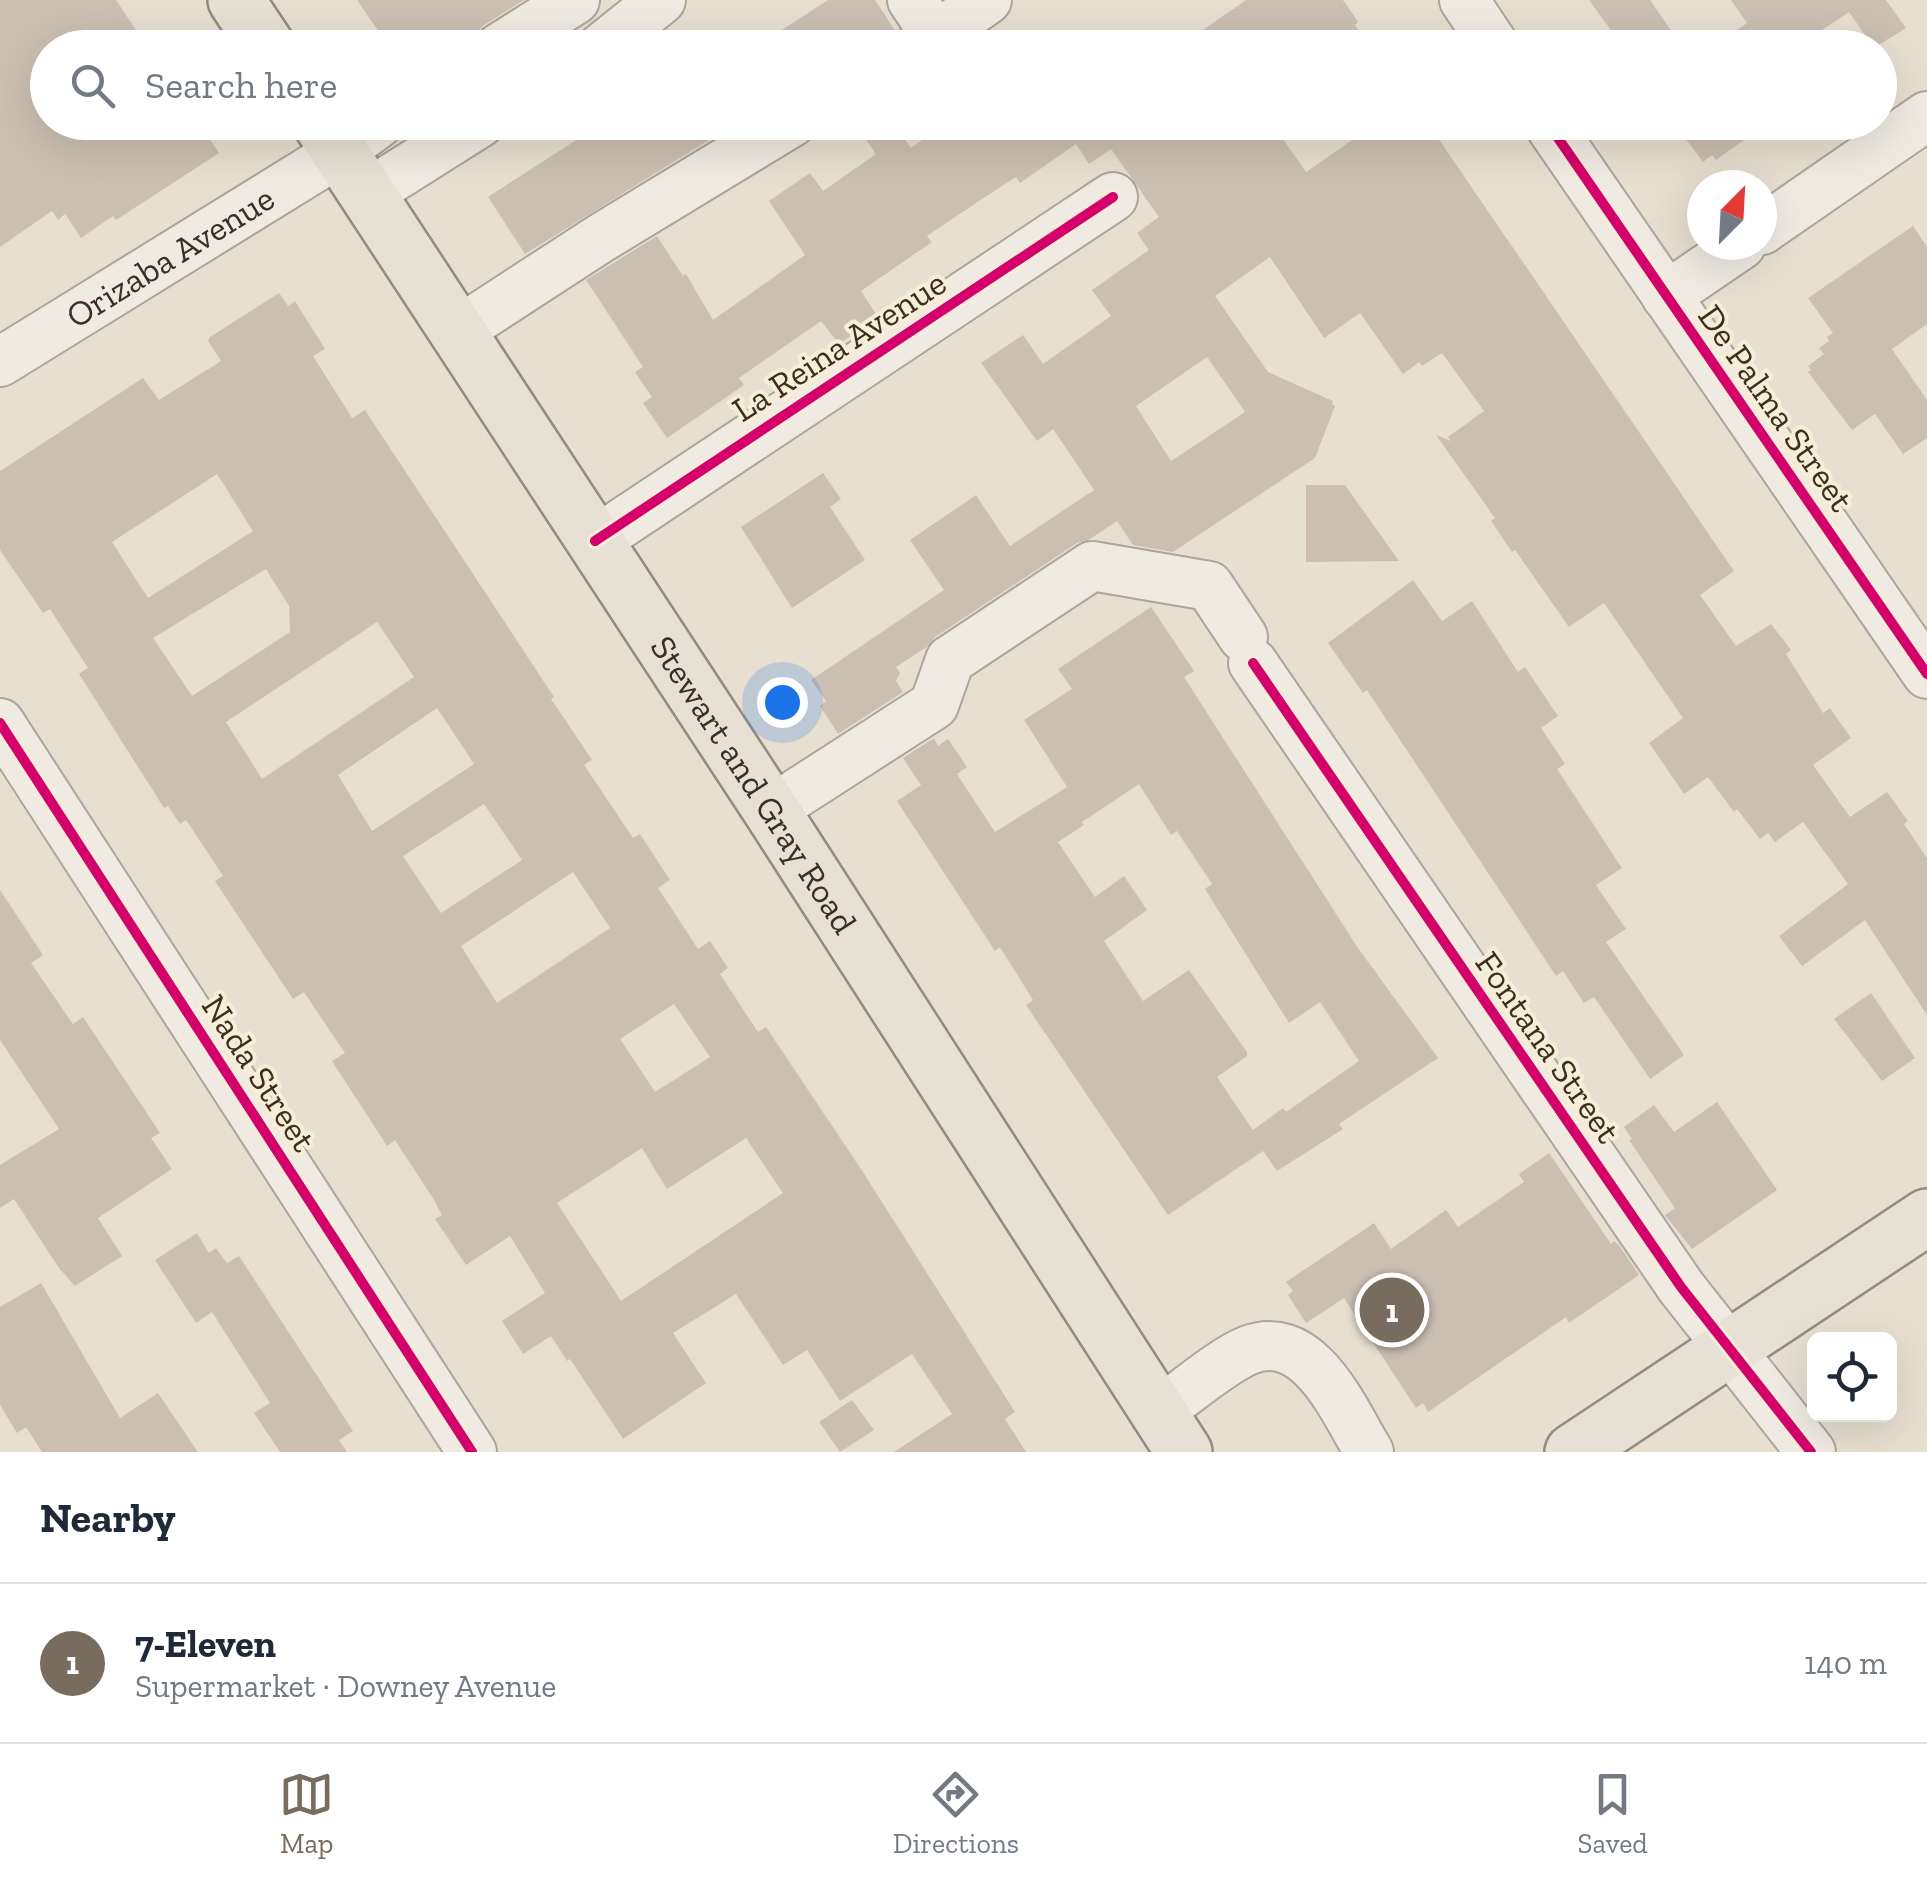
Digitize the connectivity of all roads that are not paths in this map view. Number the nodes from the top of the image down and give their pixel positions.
1 (236, 0) edge
2 (575, 0) edge
3 (661, 0) edge
4 (987, 0) edge
5 (1464, 0) edge
6 (922, 28) edge
7 (256, 30) edge
8 (528, 30) edge
9 (624, 30) edge
10 (1484, 30) edge
11 (1927, 116) edge
12 (1897, 137) edge
13 (392, 140) edge
14 (762, 140) edge
15 (1560, 140) edge
16 (1892, 140) edge
17 (352, 148) edge
18 (1113, 198) dead end
19 (1777, 220) edge
20 (1718, 260) edge
21 (1666, 296) junction
22 (458, 331) junction
23 (0, 362) edge
24 (594, 541) junction
25 (1927, 674) edge
26 (0, 723) edge
27 (772, 810) junction
28 (1927, 1217) edge
29 (1731, 1348) junction
30 (1171, 1432) edge
31 (472, 1452) edge
32 (1368, 1452) edge
33 (1573, 1452) edge
34 (1811, 1452) edge

1 - 7 main road
2 - 8 street
3 - 9 street
4 - 6 street
5 - 10 street
11 - 12 street
13 - 17 street, Orizaba Avenue
14 - 22 street
15 - 21 street, De Palma Street
16 - 19 street
17 - 22 main road, Stewart and Gray Road
17 - 23 street, Orizaba Avenue
18 - 24 street, La Reina Avenue
20 - 21 street
21 - 25 street, De Palma Street
22 - 24 main road, Stewart and Gray Road
24 - 27 main road, Stewart and Gray Road
26 - 31 street, Nada Street
27 - 29 street, Fontana Street
27 - 30 main road, Stewart and Gray Road
28 - 29 main road
29 - 33 main road
29 - 34 street, Fontana Street
30 - 32 street

